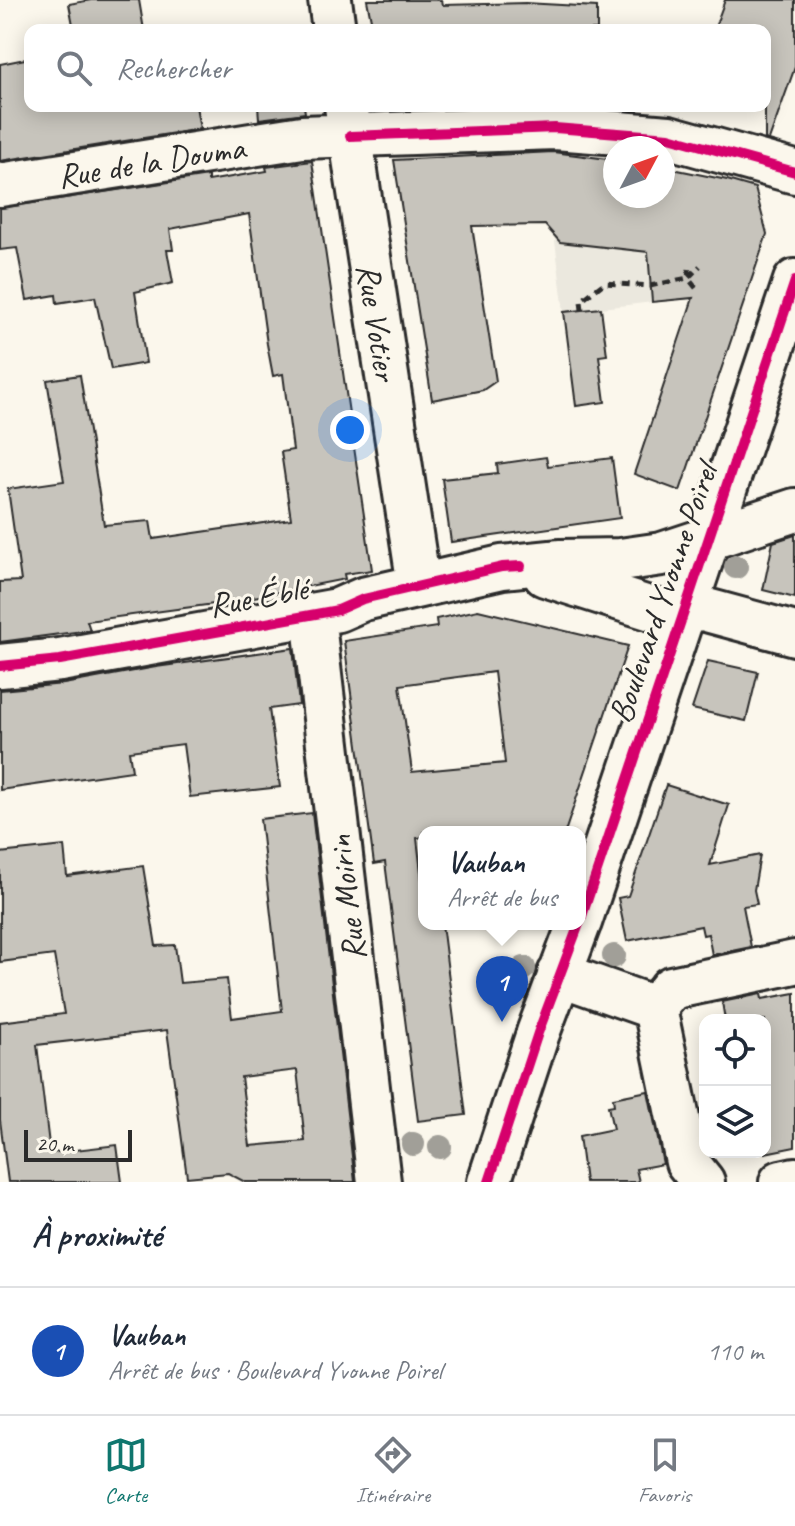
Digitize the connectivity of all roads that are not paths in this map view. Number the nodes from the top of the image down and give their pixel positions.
1 (330, 0) edge
2 (333, 24) edge
3 (348, 121) edge
4 (795, 172) edge
5 (0, 185) edge
6 (795, 281) edge
7 (795, 510) edge
8 (711, 537) junction
9 (521, 566) junction
10 (419, 586) junction
11 (685, 612) junction
12 (313, 615) junction
13 (795, 634) edge
14 (0, 666) edge
15 (586, 905) edge
16 (577, 930) edge
17 (795, 962) edge
18 (559, 974) junction
19 (655, 1008) junction
20 (795, 1179) edge
21 (379, 1182) edge
22 (489, 1182) edge
23 (703, 1182) edge
24 (781, 1182) edge

1 - 2 street
3 - 4 street, Rue de la Douma
3 - 5 street, Rue de la Douma
3 - 10 street, Rue Votier
6 - 8 street, Boulevard Yvonne Poirel
7 - 8 street, Rue Éblé
8 - 9 street, Rue Éblé
8 - 11 street, Boulevard Yvonne Poirel
9 - 10 street, Rue Éblé
9 - 11 street, Rue Éblé
10 - 12 street, Rue Éblé
11 - 13 street, Rue Éblé
11 - 15 street, Boulevard Yvonne Poirel
12 - 14 street, Rue Éblé
12 - 21 street, Rue Moirin
16 - 18 street, Boulevard Yvonne Poirel
17 - 19 street
18 - 19 street
18 - 22 street, Boulevard Yvonne Poirel
19 - 23 street
20 - 24 street

